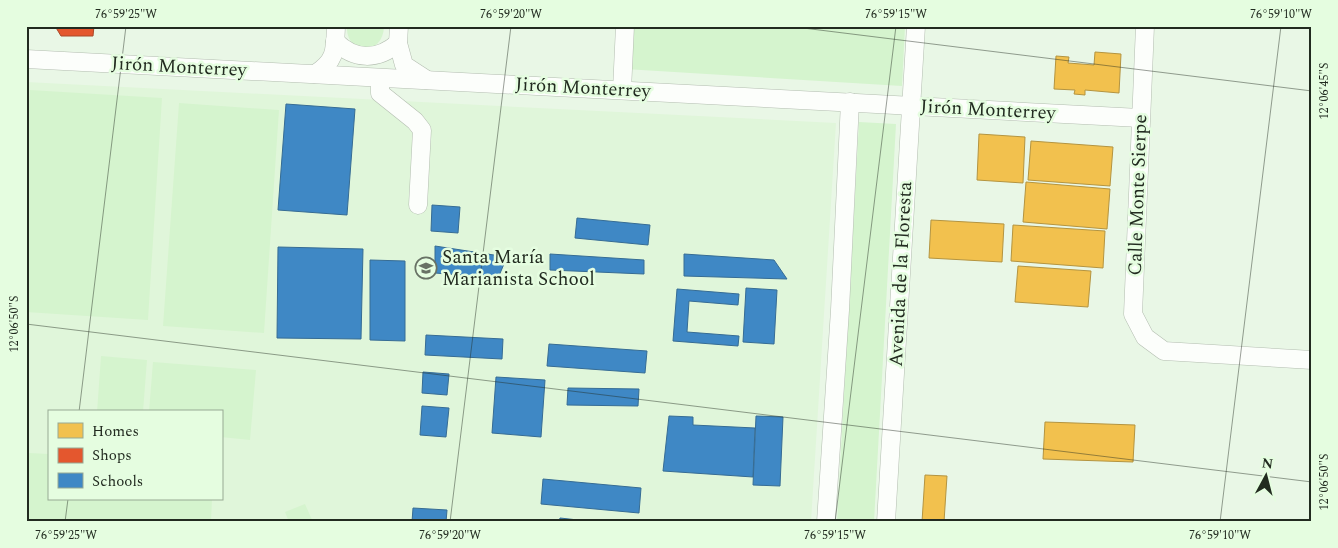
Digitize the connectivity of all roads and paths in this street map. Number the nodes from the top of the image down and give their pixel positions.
1 (625, 26) edge
2 (916, 26) edge
3 (1145, 26) edge
4 (336, 33) edge
5 (398, 35) edge
6 (26, 59) edge
7 (315, 74) junction
8 (380, 79) junction
9 (428, 80) junction
10 (622, 90) junction
11 (850, 102) junction
12 (911, 106) junction
13 (1140, 118) junction
14 (418, 205) dead end
15 (1312, 360) edge
16 (826, 522) edge
17 (886, 522) edge

1 - 10 street
2 - 12 street, Avenida de la Floresta
3 - 13 street, Calle Monte Sierpe
4 - 5 street
4 - 7 street
5 - 9 street
6 - 7 street, Jirón Monterrey
7 - 8 street, Jirón Monterrey
8 - 9 street, Jirón Monterrey
8 - 14 street
9 - 10 street, Jirón Monterrey
10 - 11 street, Jirón Monterrey
11 - 12 street, Jirón Monterrey
11 - 16 street
12 - 13 street, Jirón Monterrey
12 - 17 street, Avenida de la Floresta
13 - 15 street, Calle Monte Sierpe

